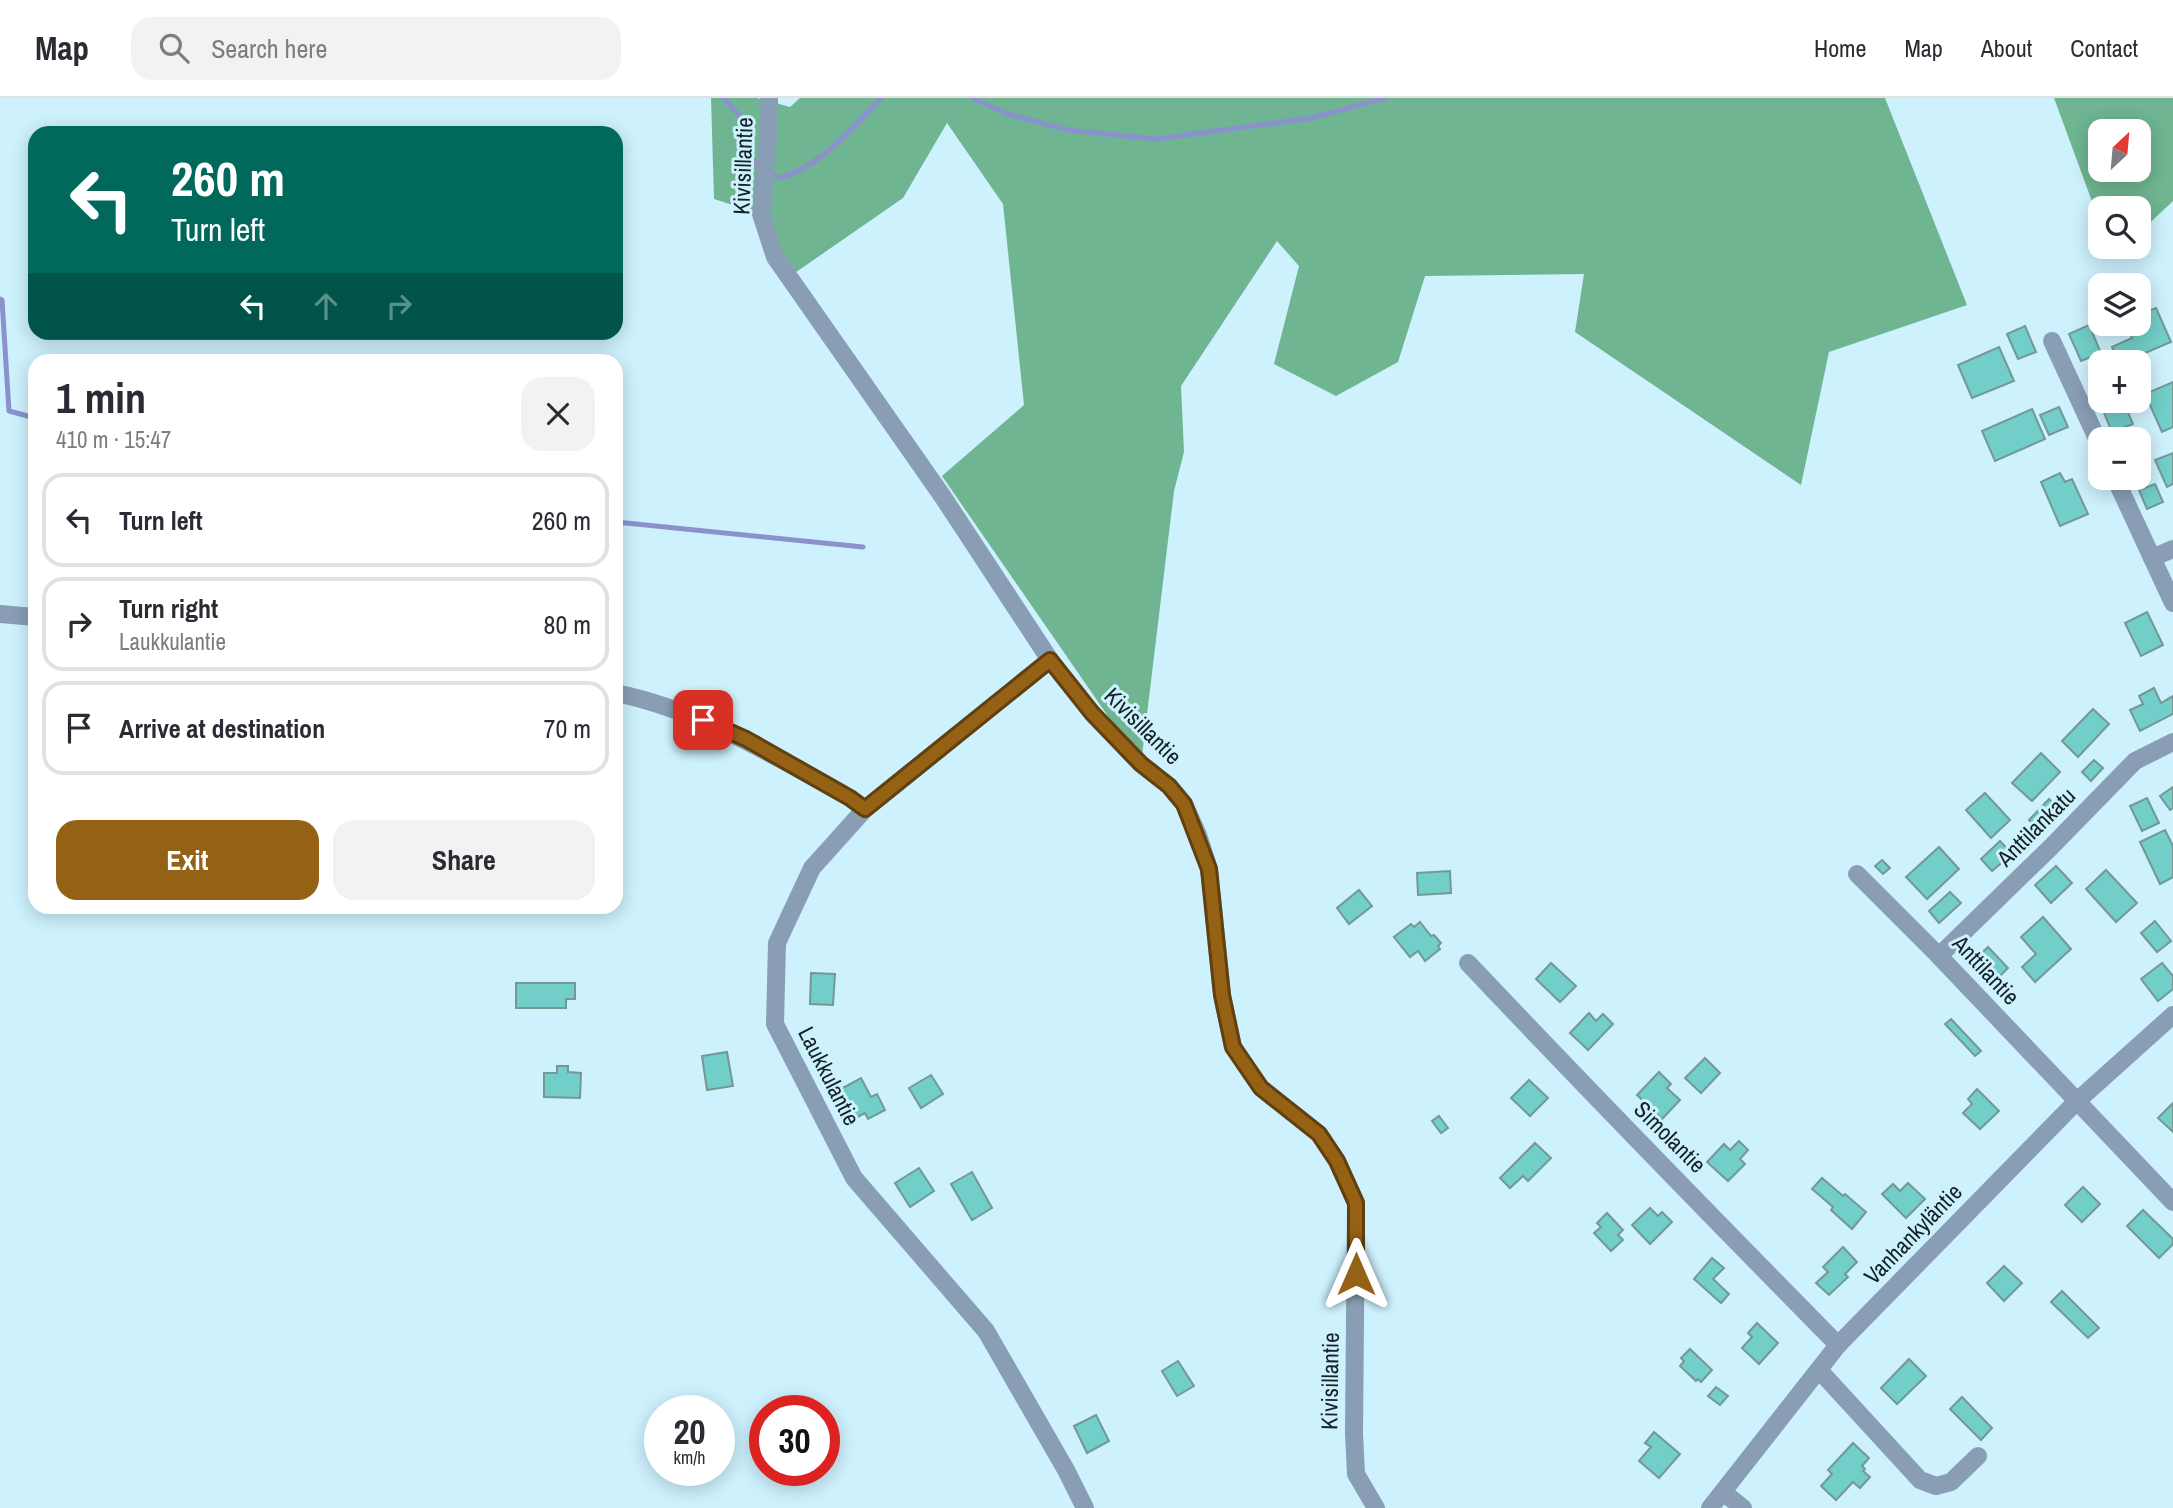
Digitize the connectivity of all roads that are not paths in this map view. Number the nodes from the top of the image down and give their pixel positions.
1 (769, 98) edge
2 (2052, 341) dead end
3 (2092, 427) edge
4 (2121, 490) edge
5 (2173, 549) edge
6 (2152, 558) junction
7 (2173, 603) edge
8 (0, 614) edge
9 (28, 616) edge
10 (1050, 660) junction
11 (623, 694) edge
12 (2173, 742) edge
13 (865, 809) junction
14 (1857, 874) dead end
15 (1939, 956) junction
16 (1468, 962) dead end
17 (2173, 1015) edge
18 (2076, 1102) junction
19 (2173, 1202) edge
20 (1839, 1345) junction
21 (1819, 1370) junction
22 (1978, 1456) dead end
23 (1723, 1492) junction
24 (1085, 1508) edge
25 (1376, 1508) edge
26 (1710, 1508) edge
27 (1743, 1508) edge

1 - 10 street, Kivisillantie
2 - 3 street
4 - 6 street
5 - 6 street
6 - 7 street
8 - 9 street
10 - 13 street, Laukkulantie
10 - 25 street, Kivisillantie
11 - 13 street
12 - 15 street, Anttilankatu
13 - 24 street, Laukkulantie
14 - 15 street, Anttilantie
15 - 18 street, Anttilantie
16 - 20 street, Simolantie
17 - 18 street, Vanhankyläntie
18 - 19 street, Anttilantie
18 - 20 street, Vanhankyläntie
20 - 21 street, Vanhankyläntie
21 - 22 street
21 - 23 street, Vanhankyläntie
23 - 26 street, Vanhankyläntie
23 - 27 street

